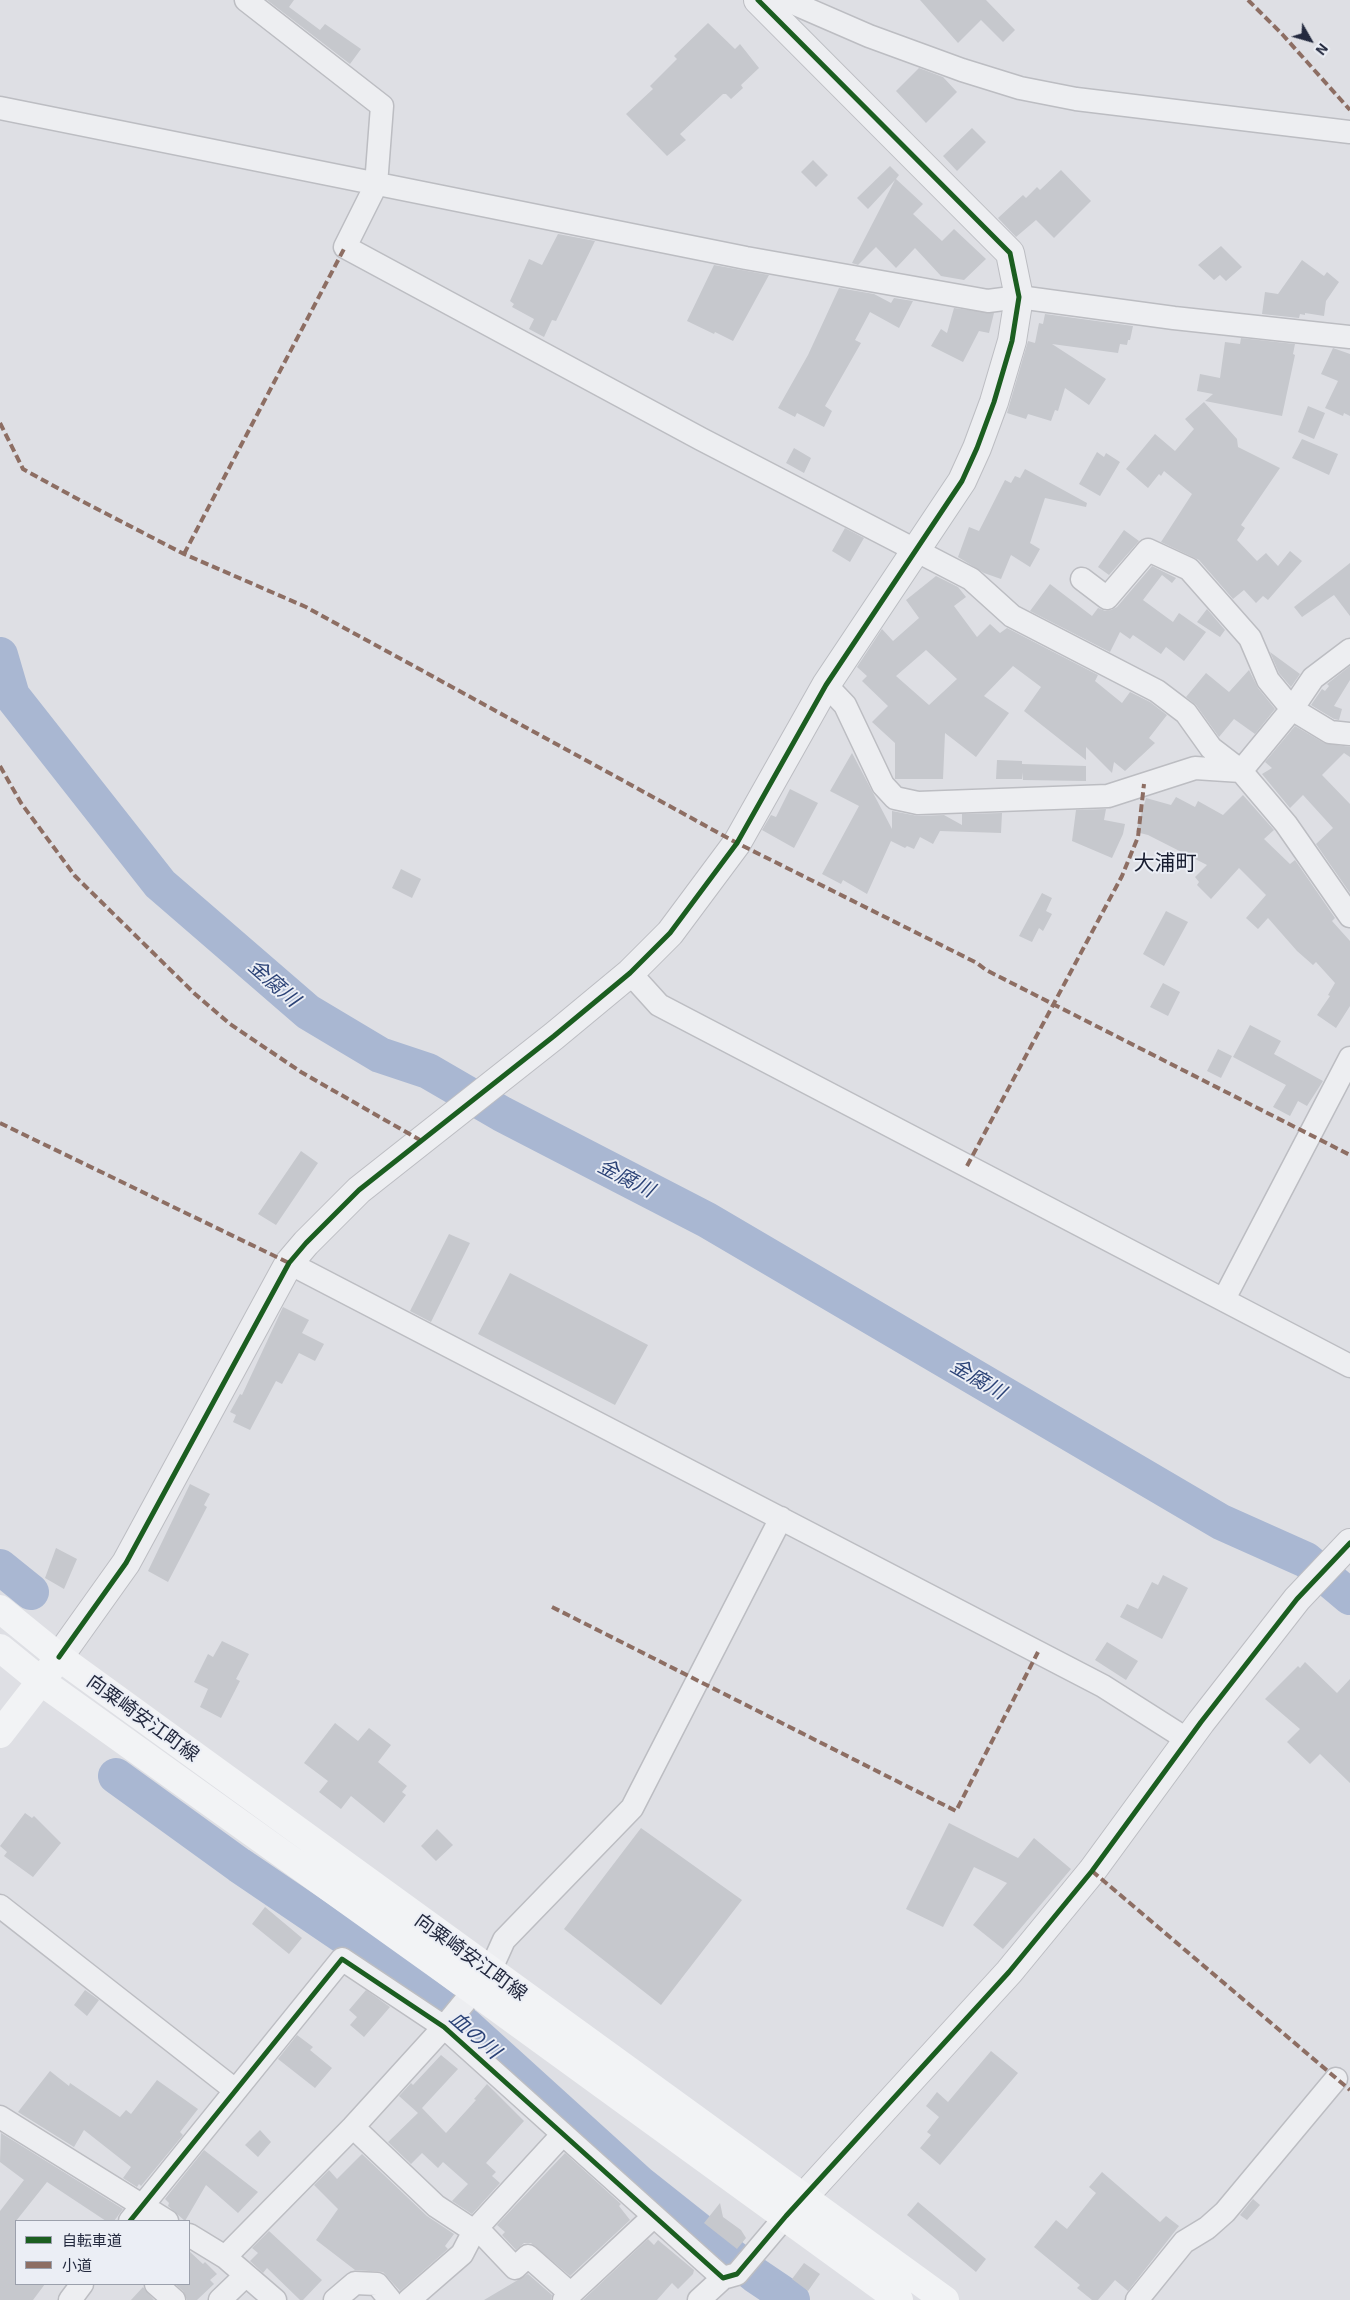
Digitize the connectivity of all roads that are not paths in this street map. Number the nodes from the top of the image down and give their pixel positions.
1 (246, 0) edge
2 (758, 0) edge
3 (786, 0) edge
4 (0, 108) edge
5 (1350, 132) edge
6 (376, 185) junction
7 (1019, 297) junction
8 (1349, 336) edge
9 (916, 550) junction
10 (1082, 580) dead end
11 (1350, 650) edge
12 (826, 685) junction
13 (1292, 709) junction
14 (1350, 734) edge
15 (1241, 771) junction
16 (1350, 916) edge
17 (630, 973) junction
18 (1350, 1058) edge
19 (289, 1263) junction
20 (1224, 1300) junction
21 (1350, 1366) edge
22 (781, 1518) junction
23 (1350, 1543) edge
24 (0, 1609) edge
25 (0, 1648) edge
26 (59, 1657) junction
27 (42, 1682) junction
28 (0, 1734) edge
29 (1188, 1740) junction
30 (0, 1906) edge
31 (479, 1985) junction
32 (444, 2026) junction
33 (1336, 2079) dead end
34 (235, 2090) junction
35 (0, 2116) edge
36 (353, 2126) junction
37 (563, 2134) junction
38 (794, 2207) junction
39 (136, 2213) edge
40 (654, 2216) junction
41 (163, 2220) edge
42 (476, 2230) junction
43 (190, 2236) edge
44 (225, 2257) junction
45 (737, 2270) junction
46 (246, 2275) junction
47 (81, 2285) edge
48 (157, 2285) edge
49 (567, 2297) edge
50 (70, 2300) edge
51 (174, 2300) edge
52 (220, 2300) edge
53 (275, 2300) edge
54 (335, 2300) edge
55 (390, 2300) edge
56 (409, 2300) edge
57 (699, 2300) edge
58 (899, 2300) edge
59 (945, 2300) edge
60 (1137, 2300) edge

1 - 6 street
2 - 7 street
3 - 5 street
4 - 6 street
6 - 7 street
6 - 9 street
7 - 8 street
7 - 9 street
9 - 12 street
9 - 15 street
10 - 13 street
11 - 13 street
12 - 15 street
12 - 17 street
13 - 14 street
13 - 15 street
15 - 16 street
17 - 19 street
17 - 20 street
18 - 20 street
19 - 22 street
19 - 26 street
20 - 21 street
22 - 29 street
22 - 31 street
23 - 29 street
24 - 26 main road, 向粟崎安江町線
25 - 27 main road, 向粟崎安江町線
26 - 27 main road
26 - 31 main road, 向粟崎安江町線
27 - 28 main road
27 - 31 main road, 向粟崎安江町線
29 - 38 street
30 - 34 street
31 - 32 street
31 - 38 main road, 向粟崎安江町線
32 - 34 street
32 - 36 street
32 - 37 street
33 - 60 street
34 - 39 street
35 - 39 street
36 - 42 street
36 - 44 street
37 - 40 street
37 - 42 street
38 - 45 street
38 - 58 main road, 向粟崎安江町線
38 - 59 main road, 向粟崎安江町線
39 - 41 street
40 - 45 street
40 - 49 street
42 - 49 street
42 - 56 street
43 - 44 street
44 - 46 street
45 - 57 street
46 - 52 street
46 - 53 street
47 - 50 street
48 - 51 street
54 - 55 street

